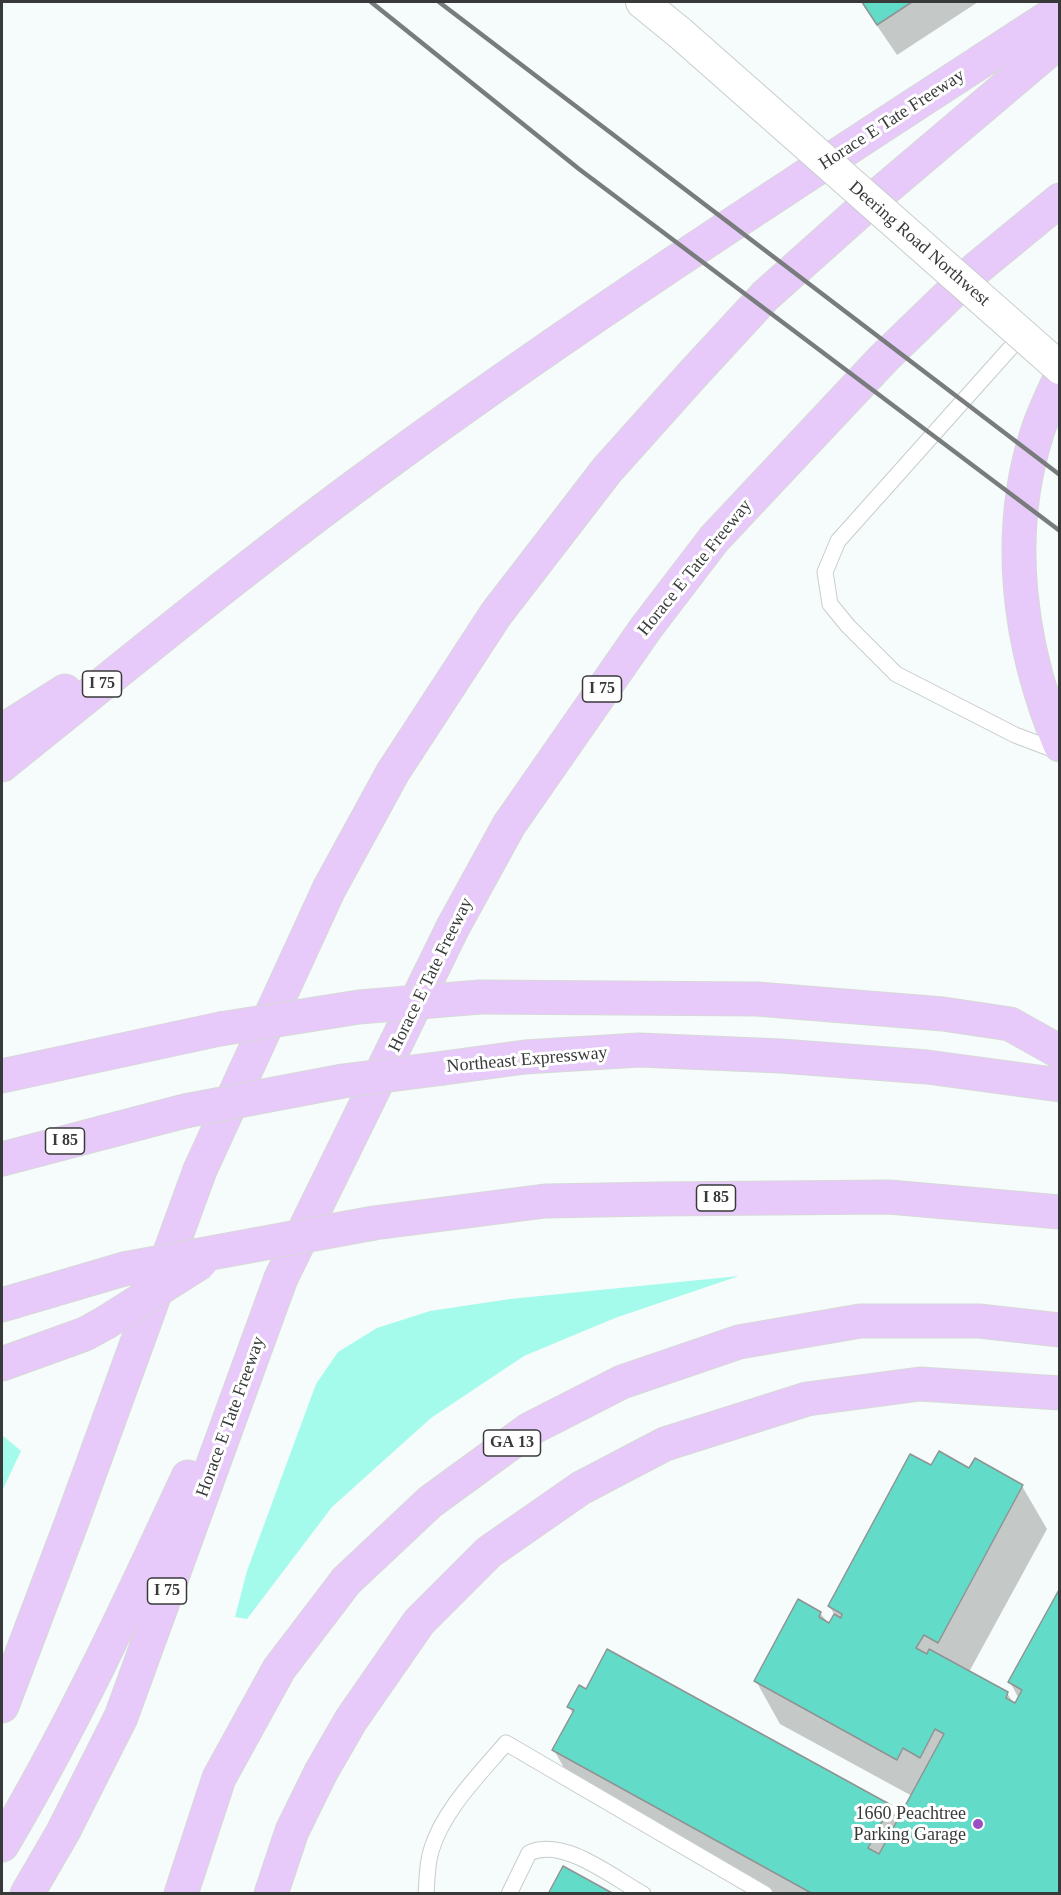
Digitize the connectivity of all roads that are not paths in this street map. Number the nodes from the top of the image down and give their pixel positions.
1 (642, 2) edge
2 (1059, 10) edge
3 (1059, 41) edge
4 (1059, 200) edge
5 (1022, 335) junction
6 (1059, 368) edge
7 (1059, 378) edge
8 (203, 603) junction
9 (2, 731) edge
10 (1059, 745) edge
11 (1059, 752) edge
12 (2, 765) edge
13 (1059, 1052) edge
14 (2, 1076) edge
15 (1059, 1085) edge
16 (2, 1159) edge
17 (1059, 1212) edge
18 (212, 1255) junction
19 (281, 1278) junction
20 (2, 1305) edge
21 (1059, 1330) edge
22 (2, 1364) edge
23 (1059, 1393) edge
24 (71, 1524) junction
25 (2, 1677) edge
26 (2, 1706) edge
27 (2, 1845) edge
28 (27, 1893) edge
29 (181, 1893) edge
30 (271, 1893) edge
31 (426, 1893) edge
32 (508, 1893) edge
33 (643, 1893) edge
34 (765, 1893) edge

1 - 5 street, Deering Road Northwest, bridge
2 - 8 highway, Horace E Tate Freeway / I 75
3 - 24 highway
4 - 19 highway, Horace E Tate Freeway / I 75
5 - 6 street, Deering Road Northwest, bridge
5 - 11 lane
7 - 10 highway
8 - 9 highway
8 - 12 highway, Horace E Tate Freeway / I 75
13 - 14 highway, bridge
15 - 16 highway, Northeast Expressway / I 85, bridge
17 - 18 highway, I 85, bridge
18 - 20 highway, I 85, bridge
18 - 22 highway, bridge
19 - 27 highway
19 - 28 highway, Horace E Tate Freeway / I 75
21 - 29 highway, GA 13
23 - 30 highway
24 - 25 highway
24 - 26 highway
31 - 34 lane
32 - 33 lane

